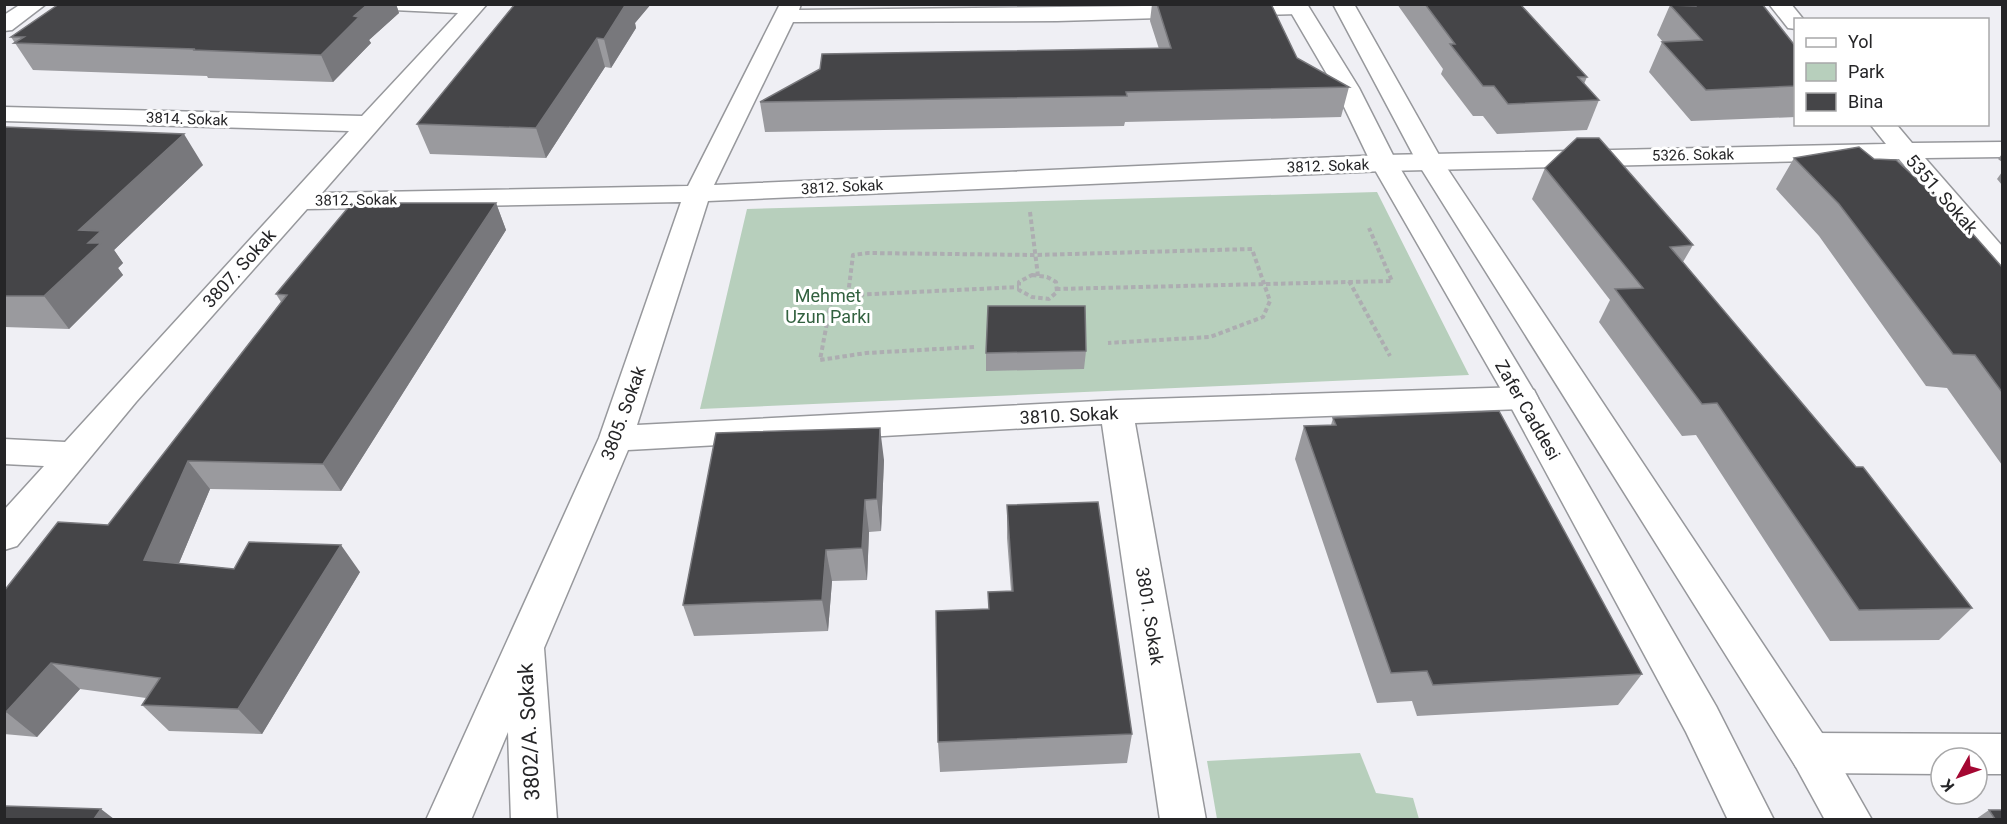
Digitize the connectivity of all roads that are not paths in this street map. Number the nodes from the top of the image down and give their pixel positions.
1 (36, 4) edge
2 (393, 4) edge
3 (1343, 4) edge
4 (1779, 4) edge
5 (476, 6) edge
6 (1297, 6) edge
7 (788, 10) edge
8 (1794, 21) edge
9 (4, 25) edge
10 (4, 114) edge
11 (369, 124) junction
12 (1884, 126) edge
13 (2002, 148) edge
14 (1906, 152) junction
15 (1430, 162) junction
16 (1384, 163) junction
17 (698, 194) junction
18 (300, 201) junction
19 (2002, 263) edge
20 (1522, 398) junction
21 (1118, 412) junction
22 (616, 438) junction
23 (4, 451) edge
24 (74, 455) junction
25 (4, 536) edge
26 (525, 644) junction
27 (1811, 753) junction
28 (2002, 754) edge
29 (448, 819) edge
30 (534, 819) edge
31 (1184, 819) edge
32 (1752, 819) edge
33 (1850, 819) edge

1 - 9 street
2 - 5 street
3 - 15 street
4 - 8 street
5 - 11 street, 3807. Sokak
6 - 7 street
6 - 16 street, Zafer Caddesi
7 - 17 street, 3805. Sokak
10 - 11 street, 3814. Sokak
11 - 18 street, 3807. Sokak
12 - 14 street, 5351. Sokak
13 - 14 street, 5326. Sokak
14 - 15 street, 5326. Sokak
14 - 19 street, 5351. Sokak
15 - 16 street, 5326. Sokak
15 - 27 street
16 - 17 street, 3812. Sokak
16 - 20 street, Zafer Caddesi
17 - 18 street, 3812. Sokak
17 - 22 street, 3805. Sokak
18 - 24 street, 3807. Sokak
20 - 21 street, 3810. Sokak
20 - 32 street, Zafer Caddesi
21 - 22 street, 3810. Sokak
21 - 31 street, 3801. Sokak
22 - 26 street, 3805. Sokak
23 - 24 street
24 - 25 street, 3807. Sokak
26 - 29 street, 3805. Sokak
26 - 30 street, 3802/A. Sokak
27 - 28 street
27 - 33 street

